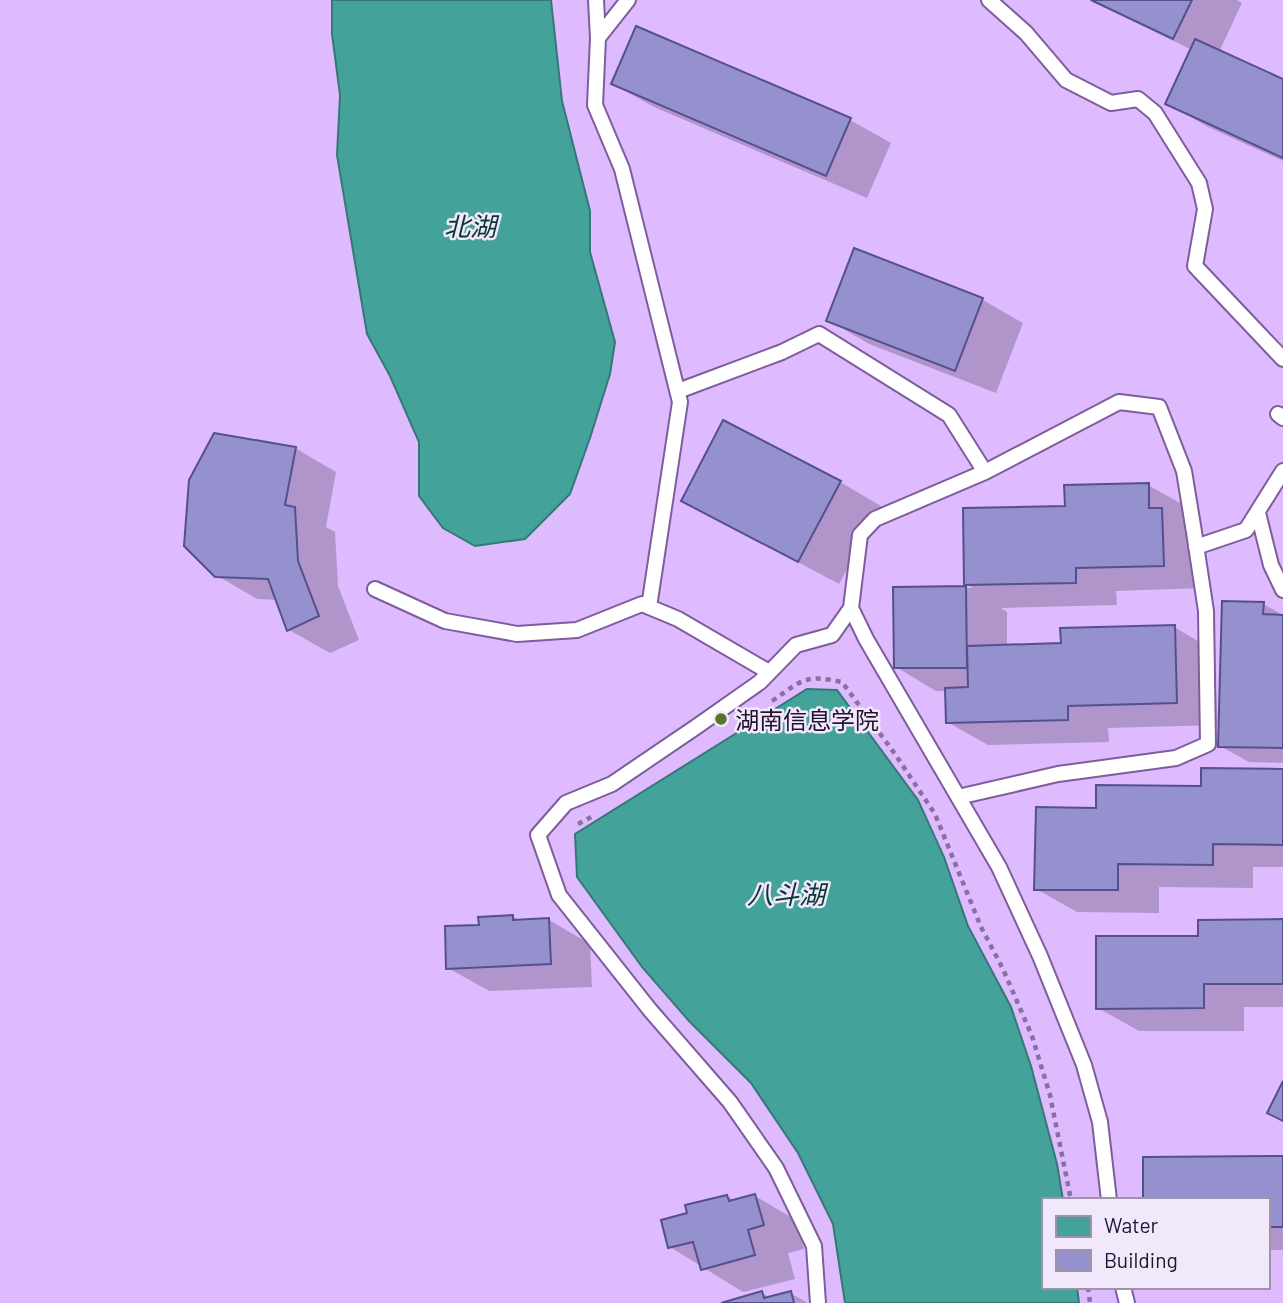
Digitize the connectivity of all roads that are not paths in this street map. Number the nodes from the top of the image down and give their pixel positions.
1 (596, 0) edge
2 (628, 0) edge
3 (989, 0) edge
4 (598, 38) junction
5 (1283, 359) edge
6 (678, 391) junction
7 (1283, 471) edge
8 (985, 472) junction
9 (1258, 513) junction
10 (1196, 547) junction
11 (375, 589) dead end
12 (1283, 590) edge
13 (649, 607) junction
14 (851, 608) junction
15 (769, 672) junction
16 (958, 797) junction
17 (1109, 1198) edge
18 (818, 1303) edge

1 - 4 lane
2 - 4 lane
3 - 5 lane
4 - 6 lane
6 - 8 lane
6 - 13 lane
7 - 9 lane
8 - 10 lane
8 - 14 lane
9 - 10 lane
9 - 12 lane
10 - 16 lane
11 - 13 lane
13 - 15 lane
14 - 15 lane
14 - 16 lane
15 - 18 lane
16 - 17 lane

